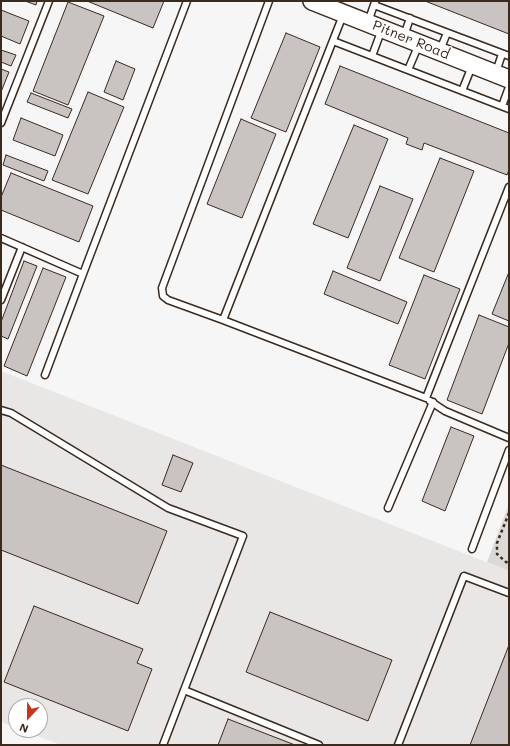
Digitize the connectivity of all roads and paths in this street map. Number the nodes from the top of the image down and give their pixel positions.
1 (49, 1) edge
2 (187, 1) edge
3 (269, 1) edge
4 (312, 1) edge
5 (375, 3) edge
6 (343, 14) junction
7 (410, 18) junction
8 (375, 26) junction
9 (447, 33) junction
10 (403, 37) junction
11 (333, 41) junction
12 (419, 44) junction
13 (440, 52) junction
14 (502, 54) junction
15 (372, 56) junction
16 (509, 56) edge
17 (472, 65) junction
18 (408, 70) junction
19 (502, 77) edge
20 (509, 87) edge
21 (462, 91) junction
22 (502, 106) junction
23 (509, 109) edge
24 (1, 123) edge
25 (509, 187) edge
26 (1, 238) edge
27 (22, 247) junction
28 (83, 274) junction
29 (1, 300) edge
30 (223, 320) junction
31 (45, 375) dead end
32 (426, 398) junction
33 (433, 402) junction
34 (1, 410) edge
35 (509, 438) edge
36 (509, 450) edge
37 (388, 508) dead end
38 (509, 513) edge
39 (472, 549) dead end
40 (509, 563) edge
41 (509, 593) edge
42 (184, 690) junction
43 (163, 745) edge
44 (319, 745) edge
45 (398, 745) edge

1 - 24 lane
2 - 28 lane
3 - 30 lane
4 - 6 street, Pitner Road
5 - 7 lane
5 - 8 lane
6 - 8 street, Pitner Road
6 - 11 lane
7 - 9 lane
7 - 10 lane
8 - 10 street, Pitner Road
8 - 15 lane
9 - 13 lane
9 - 14 lane
10 - 12 street, Pitner Road
11 - 15 lane
11 - 30 lane
12 - 13 street, Pitner Road
12 - 18 lane
13 - 17 street, Pitner Road
14 - 16 lane
14 - 19 lane
15 - 18 lane
17 - 19 street, Pitner Road
17 - 21 lane
18 - 21 lane
20 - 22 lane
21 - 22 lane
22 - 23 lane
25 - 32 lane
26 - 27 lane
27 - 28 lane
27 - 29 lane
28 - 31 lane
30 - 32 lane
32 - 33 lane
33 - 35 lane
33 - 37 lane
34 - 42 lane
36 - 39 lane
38 - 40 path
41 - 45 lane
42 - 43 lane
42 - 44 lane

